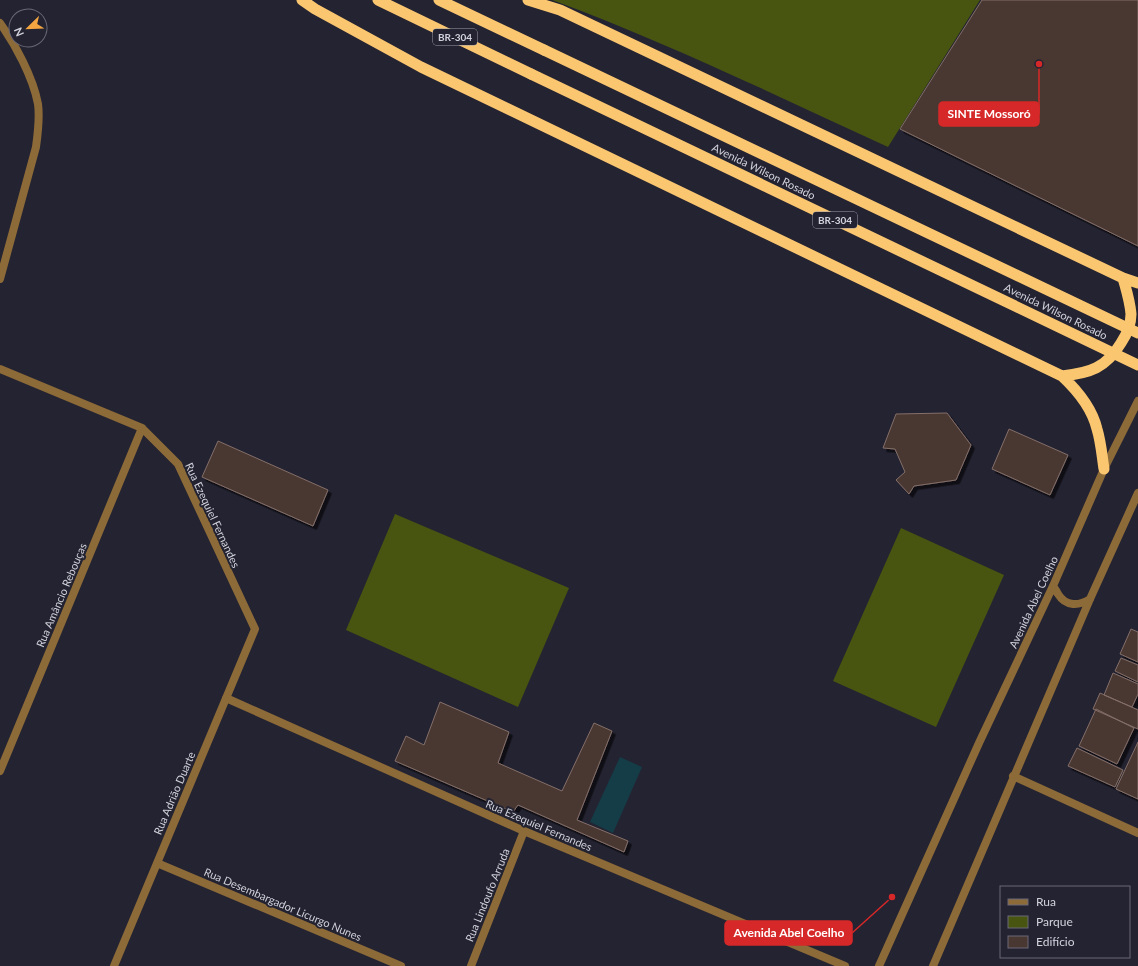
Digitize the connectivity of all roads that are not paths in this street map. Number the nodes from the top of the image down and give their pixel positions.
1 (302, 0) edge
2 (378, 0) edge
3 (439, 0) edge
4 (528, 0) edge
5 (0, 23) edge
6 (1123, 278) junction
7 (0, 279) edge
8 (1138, 284) edge
9 (1138, 333) edge
10 (1138, 365) edge
11 (0, 369) edge
12 (1062, 376) junction
13 (1138, 401) edge
14 (142, 428) junction
15 (1104, 469) junction
16 (1138, 493) edge
17 (1053, 586) junction
18 (1090, 599) junction
19 (255, 629) joint
20 (226, 698) junction
21 (0, 771) edge
22 (1013, 776) junction
23 (524, 831) junction
24 (1138, 833) edge
25 (157, 863) junction
26 (114, 966) edge
27 (401, 966) edge
28 (471, 966) edge
29 (845, 966) edge
30 (879, 966) edge
31 (933, 966) edge

1 - 12 highway
2 - 10 highway, Avenida Wilson Rosado / BR-304, bridge
3 - 9 highway, Avenida Wilson Rosado / BR-304, bridge
4 - 6 highway
5 - 7 street
6 - 8 highway
6 - 12 highway
11 - 14 street, Rua Ezequiel Fernandes
12 - 15 highway
13 - 15 street, Avenida Abel Coelho
14 - 19 street, Rua Ezequiel Fernandes
14 - 21 street, Rua Amâncio Rebouças
15 - 17 street, Avenida Abel Coelho
16 - 18 street
17 - 18 street
17 - 30 street, Avenida Abel Coelho
18 - 22 street
19 - 20 street, Rua Adrião Duarte
20 - 23 street, Rua Ezequiel Fernandes
20 - 25 street, Rua Adrião Duarte
22 - 24 street
22 - 31 street
23 - 28 street, Rua Lindoufo Arruda
23 - 29 street, Rua Ezequiel Fernandes
25 - 26 street, Rua Adrião Duarte
25 - 27 street, Rua Desembargador Licurgo Nunes

